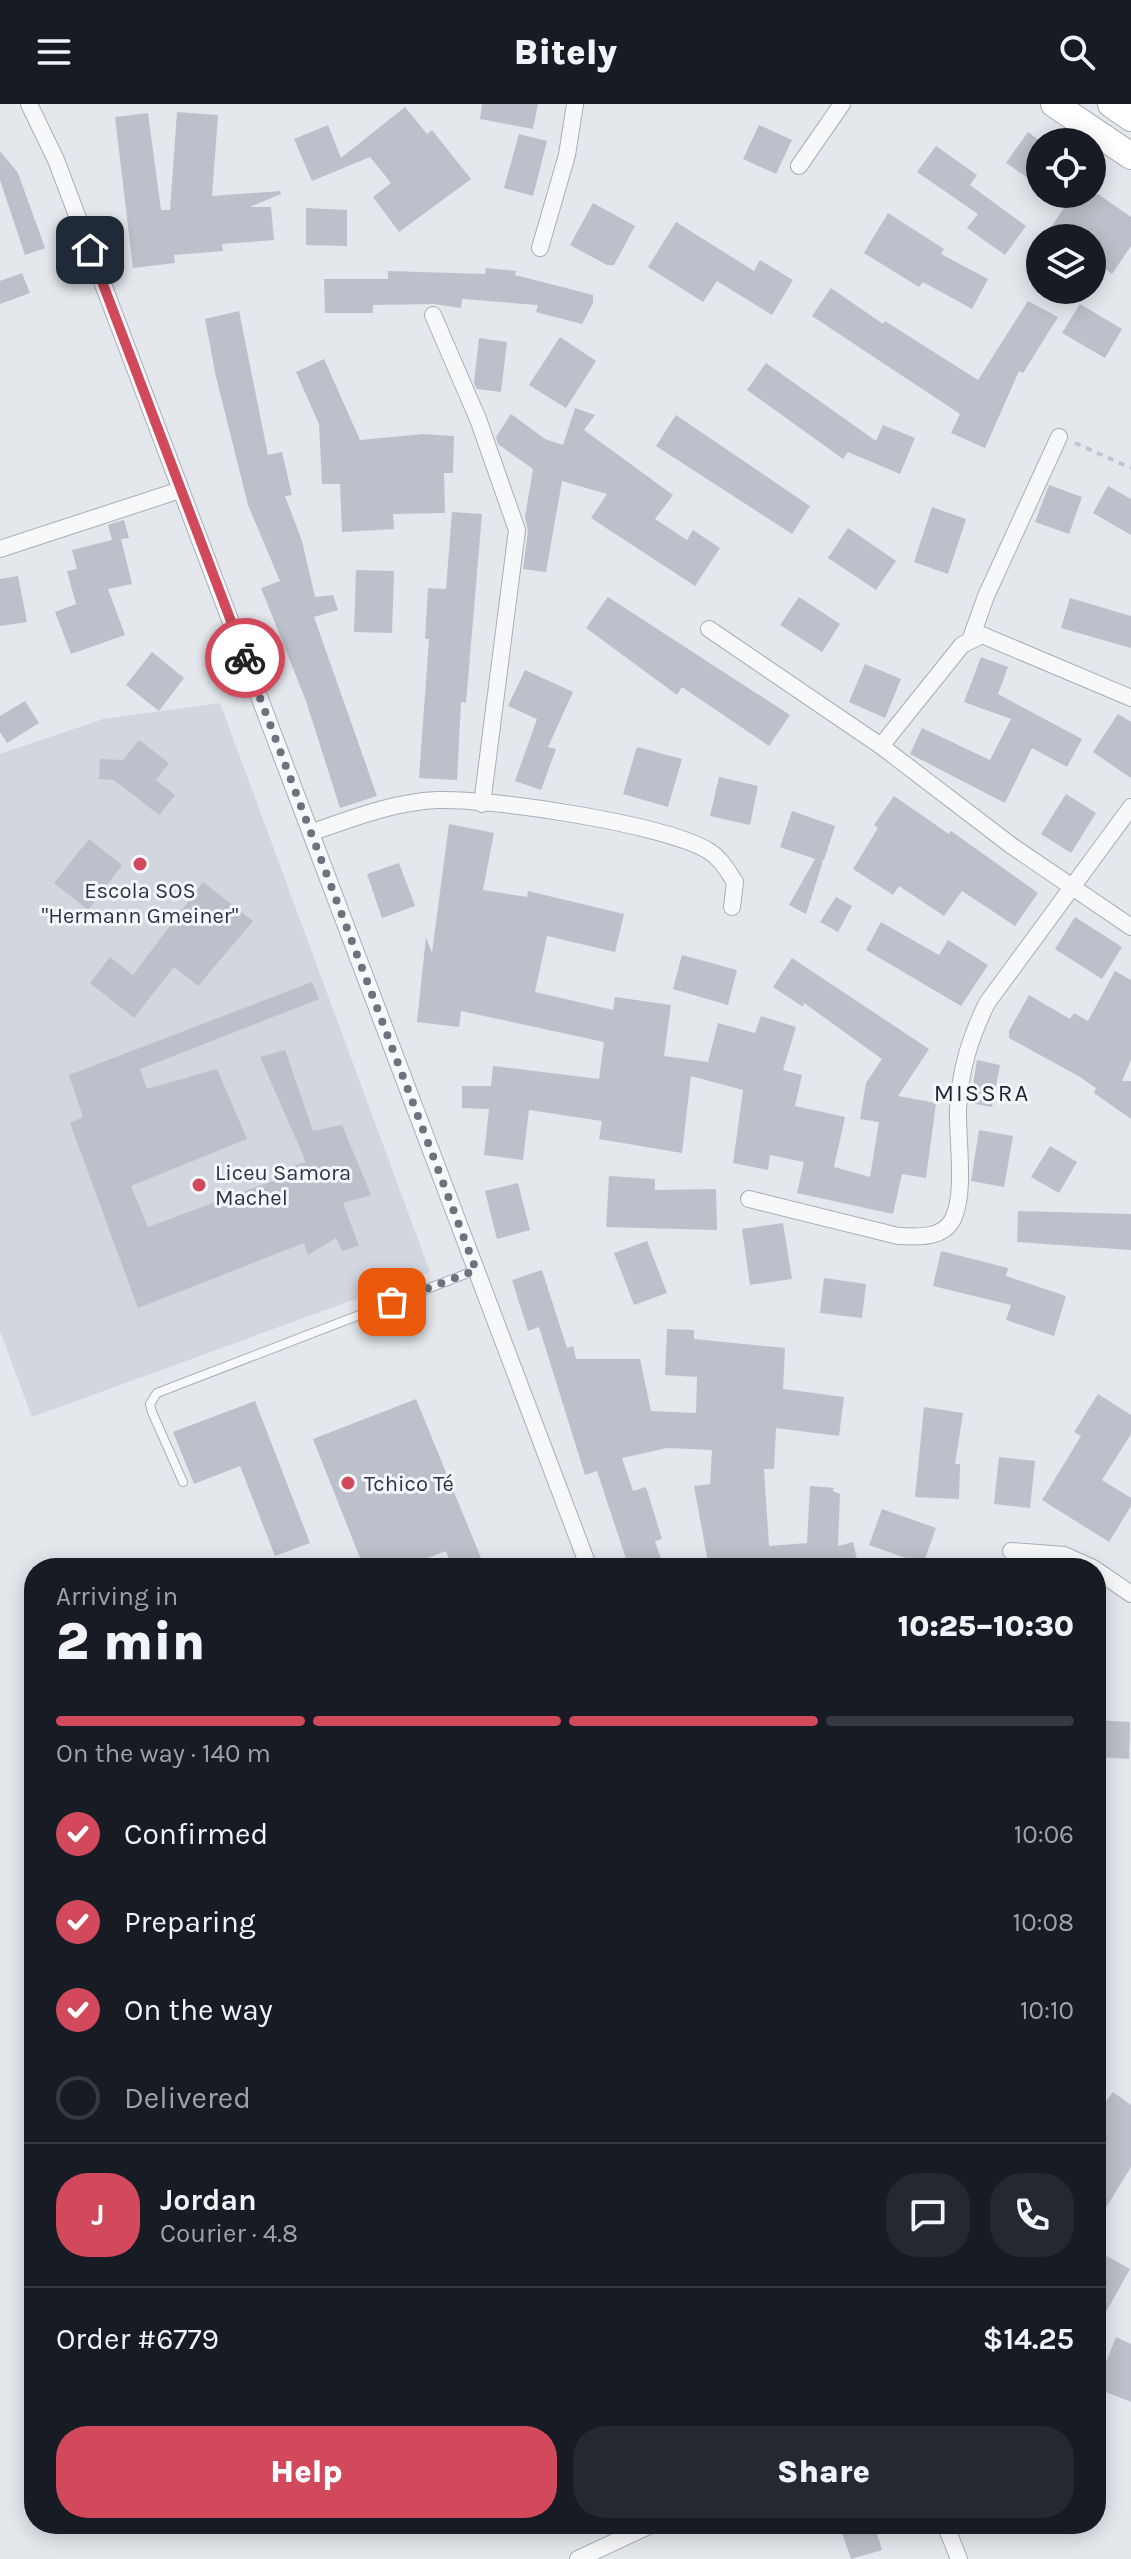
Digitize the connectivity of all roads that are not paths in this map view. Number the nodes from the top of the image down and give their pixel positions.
1 (29, 104) edge
2 (575, 104) edge
3 (842, 104) edge
4 (1054, 104) edge
5 (1111, 104) edge
6 (1131, 118) edge
7 (1131, 156) edge
8 (799, 166) dead end
9 (540, 248) dead end
10 (433, 315) dead end
11 (1059, 437) road end
12 (180, 490) junction
13 (0, 549) edge
14 (709, 629) dead end
15 (971, 638) junction
16 (1131, 698) edge
17 (881, 746) junction
18 (482, 804) junction
19 (1131, 807) edge
20 (313, 832) junction
21 (1069, 887) junction
22 (732, 907) dead end
23 (1131, 927) edge
24 (749, 1199) dead end
25 (476, 1270) junction
26 (183, 1482) dead end
27 (1011, 1551) dead end
28 (585, 1558) edge
29 (1070, 1558) edge
30 (1106, 1576) edge
31 (1129, 1589) edge
32 (632, 2534) edge
33 (949, 2534) edge
34 (578, 2559) edge
35 (959, 2559) edge

1 - 12 street
2 - 9 street
3 - 8 street
4 - 7 main road
5 - 6 main road
10 - 18 street
11 - 15 street
12 - 13 street
12 - 20 street
14 - 17 street
15 - 16 street
15 - 17 street
17 - 21 street
18 - 20 street
18 - 22 street
19 - 21 street
20 - 25 street
21 - 23 street
21 - 24 street
25 - 26 lane
25 - 28 street
27 - 29 street
30 - 31 street
32 - 34 street
33 - 35 street

